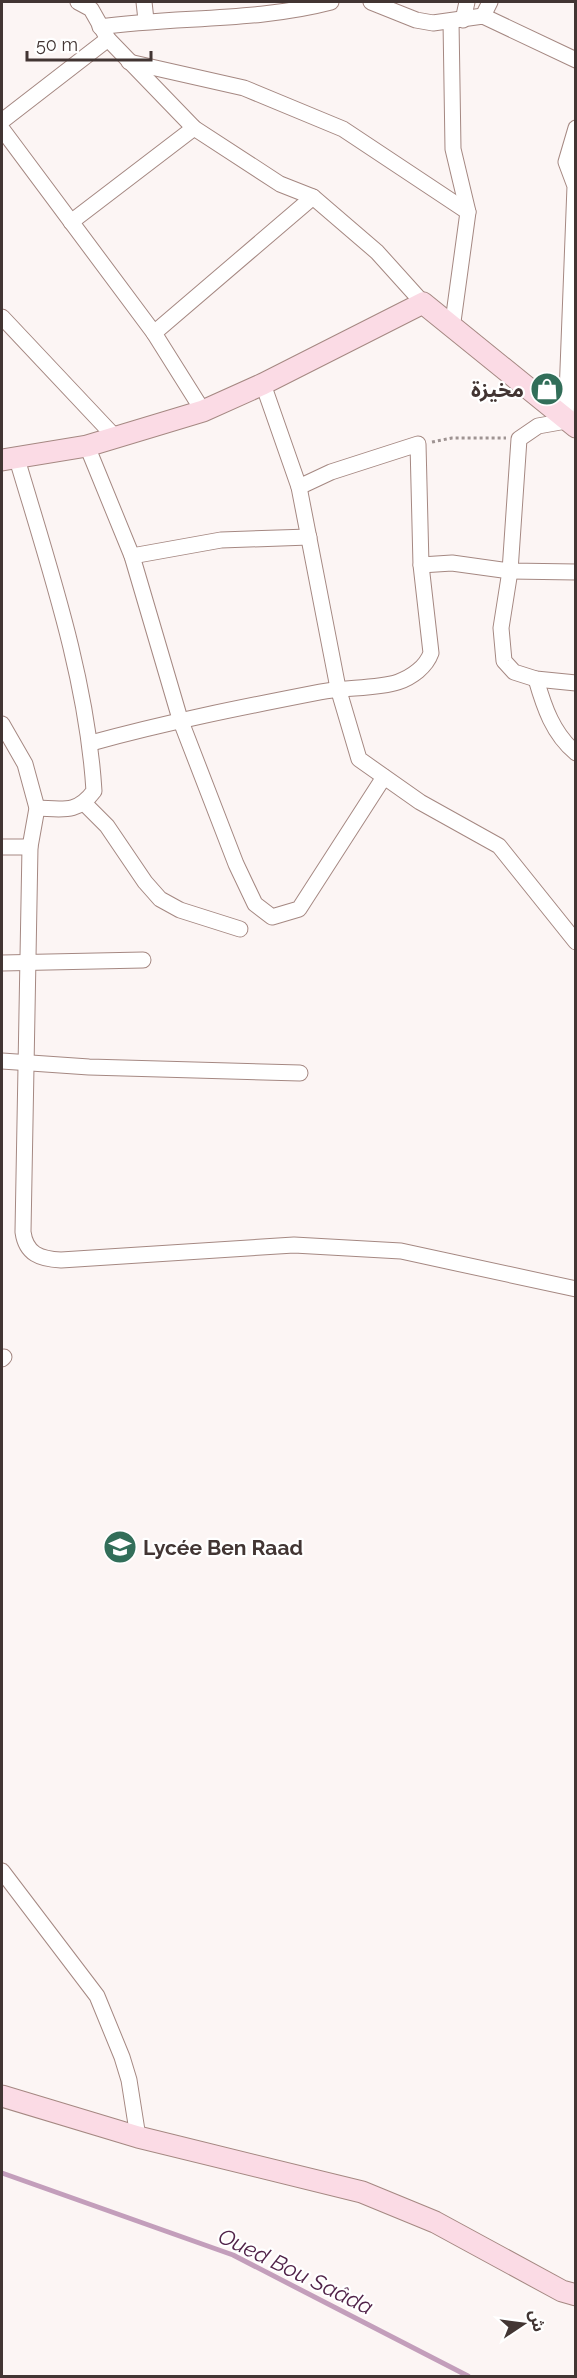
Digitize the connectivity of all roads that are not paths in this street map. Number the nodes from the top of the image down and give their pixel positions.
1 (144, 2) edge
2 (234, 2) edge
3 (331, 2) edge
4 (371, 2) edge
5 (467, 2) edge
6 (490, 2) edge
7 (86, 4) edge
8 (483, 16) junction
9 (237, 17) junction
10 (146, 21) junction
11 (457, 21) junction
12 (104, 33) junction
13 (576, 60) edge
14 (129, 62) junction
15 (2, 121) edge
16 (194, 128) junction
17 (576, 128) edge
18 (2, 129) edge
19 (575, 186) edge
20 (312, 197) junction
21 (468, 212) junction
22 (71, 222) junction
23 (423, 303) junction
24 (2, 317) edge
25 (452, 329) junction
26 (154, 333) junction
27 (263, 384) junction
28 (203, 411) junction
29 (571, 424) edge
30 (115, 437) junction
31 (87, 446) junction
32 (9, 459) edge
33 (299, 487) junction
34 (309, 537) junction
35 (132, 556) junction
36 (421, 565) junction
37 (510, 571) junction
38 (576, 572) edge
39 (536, 679) junction
40 (576, 683) edge
41 (338, 688) junction
42 (180, 718) junction
43 (2, 724) edge
44 (91, 742) junction
45 (576, 753) edge
46 (384, 777) junction
47 (84, 804) junction
48 (37, 808) junction
49 (2, 847) edge
50 (30, 847) junction
51 (240, 929) dead end
52 (576, 942) edge
53 (142, 960) dead end
54 (2, 963) edge
55 (28, 963) junction
56 (2, 1061) edge
57 (28, 1061) junction
58 (300, 1073) dead end
59 (576, 1289) edge
60 (2, 1871) edge
61 (2, 2096) edge
62 (138, 2137) junction
63 (576, 2295) edge

1 - 10 street
2 - 9 street
3 - 9 street
4 - 11 street
5 - 11 street
6 - 8 street
7 - 12 street
8 - 11 street
8 - 13 street
9 - 10 street
10 - 12 street
11 - 21 street
12 - 14 street
12 - 15 street
14 - 16 street
14 - 21 street
16 - 20 street
16 - 22 street
17 - 19 street
18 - 22 street
19 - 29 street
20 - 23 street
20 - 26 street
21 - 25 street
22 - 26 street
23 - 25 street
23 - 27 street
24 - 30 street
25 - 29 street
26 - 28 street
27 - 28 street
27 - 33 street
28 - 30 street
29 - 37 street
30 - 31 street
31 - 32 street
31 - 35 street
32 - 44 street
33 - 34 street
33 - 36 street
34 - 35 street
34 - 41 street
35 - 42 street
36 - 37 street
36 - 41 street
37 - 38 street
37 - 39 street
39 - 40 street
39 - 45 street
41 - 42 street
41 - 46 street
42 - 44 street
42 - 46 street
43 - 48 street
44 - 47 street
46 - 52 street
47 - 48 street
47 - 51 street
48 - 50 street
49 - 50 street
50 - 55 street
53 - 55 street
54 - 55 street
55 - 57 street
56 - 57 street
57 - 58 street
57 - 59 street
60 - 62 street
61 - 62 street
62 - 63 street

